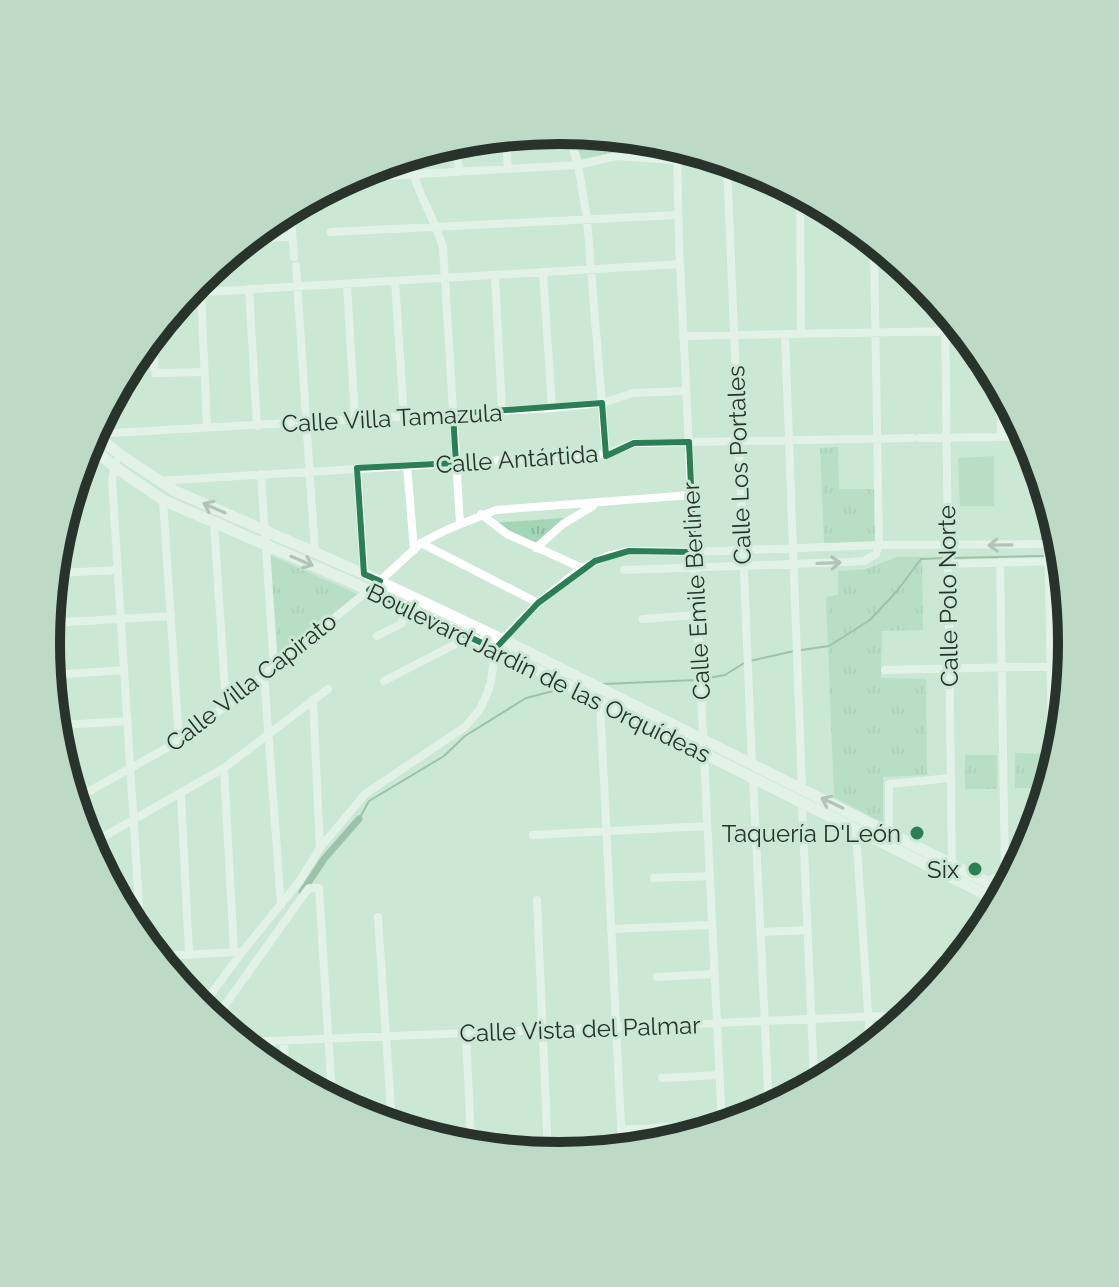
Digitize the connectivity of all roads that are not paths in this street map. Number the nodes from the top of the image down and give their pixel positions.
1 (572, 144) edge
2 (506, 147) edge
3 (457, 155) edge
4 (670, 157) edge
5 (677, 158) edge
6 (578, 165) junction
7 (412, 167) edge
8 (508, 169) junction
9 (459, 172) junction
10 (728, 174) edge
11 (413, 175) junction
12 (384, 176) edge
13 (800, 206) edge
14 (678, 215) junction
15 (587, 219) junction
16 (291, 222) edge
17 (438, 227) junction
18 (331, 232) dead end
19 (292, 236) junction
20 (268, 238) edge
21 (874, 255) edge
22 (680, 264) junction
23 (591, 269) junction
24 (543, 272) junction
25 (495, 275) junction
26 (445, 278) junction
27 (395, 281) junction
28 (347, 284) junction
29 (297, 286) junction
30 (249, 289) junction
31 (204, 292) edge
32 (201, 295) edge
33 (945, 326) edge
34 (945, 331) junction
35 (949, 331) edge
36 (875, 333) junction
37 (785, 334) junction
38 (801, 334) junction
39 (734, 335) junction
40 (683, 336) junction
41 (154, 352) edge
42 (205, 372) junction
43 (686, 391) junction
44 (602, 403) junction
45 (552, 408) junction
46 (1000, 410) edge
47 (502, 411) junction
48 (453, 414) junction
49 (404, 417) junction
50 (355, 420) junction
51 (307, 423) junction
52 (257, 426) junction
53 (207, 427) junction
54 (106, 436) edge
55 (946, 437) junction
56 (1001, 437) junction
57 (1014, 437) edge
58 (876, 438) junction
59 (790, 439) junction
60 (738, 440) junction
61 (689, 442) junction
62 (102, 443) edge
63 (100, 448) edge
64 (119, 454) junction
65 (606, 454) junction
66 (456, 463) junction
67 (407, 466) junction
68 (115, 467) junction
69 (357, 468) junction
70 (310, 472) junction
71 (261, 474) junction
72 (157, 481) junction
73 (691, 495) junction
74 (163, 500) junction
75 (597, 504) junction
76 (481, 514) junction
77 (460, 523) junction
78 (214, 524) junction
79 (265, 530) junction
80 (1049, 544) edge
81 (879, 545) junction
82 (266, 546) junction
83 (418, 547) junction
84 (947, 547) junction
85 (536, 548) junction
86 (794, 548) junction
87 (743, 550) junction
88 (694, 552) junction
89 (315, 553) junction
90 (1052, 561) edge
91 (1000, 562) junction
92 (794, 564) junction
93 (948, 564) junction
94 (743, 566) junction
95 (695, 567) junction
96 (1053, 567) edge
97 (582, 568) junction
98 (118, 570) junction
99 (624, 570) dead end
100 (65, 573) edge
101 (364, 574) junction
102 (380, 581) junction
103 (369, 590) junction
104 (538, 603) junction
105 (409, 609) junction
106 (697, 615) junction
107 (171, 616) junction
108 (121, 619) junction
109 (643, 619) dead end
110 (61, 622) edge
111 (377, 636) dead end
112 (469, 637) junction
113 (499, 644) junction
114 (274, 667) junction
115 (1051, 667) junction
116 (1058, 667) edge
117 (1002, 668) junction
118 (949, 669) junction
119 (124, 670) junction
120 (885, 670) dead end
121 (61, 674) edge
122 (264, 674) junction
123 (384, 681) dead end
124 (328, 689) dead end
125 (313, 700) junction
126 (600, 701) junction
127 (226, 705) junction
128 (128, 721) junction
129 (67, 725) edge
130 (1052, 727) edge
131 (269, 733) junction
132 (179, 741) junction
133 (703, 748) junction
134 (752, 765) junction
135 (224, 768) junction
136 (130, 769) junction
137 (753, 778) junction
138 (951, 778) junction
139 (802, 789) junction
140 (84, 794) edge
141 (181, 794) junction
142 (802, 804) junction
143 (134, 820) junction
144 (707, 826) junction
145 (606, 831) junction
146 (856, 831) junction
147 (889, 831) junction
148 (533, 835) dead end
149 (101, 841) edge
150 (318, 853) junction
151 (1009, 861) edge
152 (952, 864) junction
153 (710, 876) junction
154 (1000, 877) edge
155 (654, 878) dead end
156 (952, 879) junction
157 (984, 882) junction
158 (995, 887) edge
159 (990, 897) edge
160 (537, 900) dead end
161 (281, 905) junction
162 (140, 914) edge
163 (378, 917) dead end
164 (712, 925) junction
165 (611, 929) junction
166 (808, 930) junction
167 (761, 932) junction
168 (238, 952) junction
169 (189, 954) junction
170 (169, 955) edge
171 (715, 974) junction
172 (657, 977) dead end
173 (207, 998) edge
174 (221, 1011) edge
175 (892, 1016) edge
176 (869, 1017) junction
177 (811, 1019) junction
178 (764, 1021) junction
179 (717, 1023) junction
180 (616, 1027) junction
181 (544, 1030) junction
182 (466, 1034) junction
183 (870, 1035) edge
184 (386, 1038) junction
185 (329, 1039) junction
186 (284, 1041) junction
187 (258, 1042) edge
188 (285, 1061) edge
189 (814, 1073) edge
190 (720, 1075) junction
191 (662, 1078) dead end
192 (331, 1087) edge
193 (768, 1097) edge
194 (391, 1113) edge
195 (722, 1115) edge
196 (689, 1126) edge
197 (621, 1130) junction
198 (471, 1135) edge
199 (622, 1139) edge
200 (548, 1143) edge

1 - 6 street
2 - 8 street
3 - 9 street
4 - 6 street
5 - 14 street, Calle Emile Berliner
6 - 8 street
6 - 15 street
7 - 11 street
8 - 9 street
9 - 11 street
10 - 39 street, Calle Los Portales
11 - 12 street
11 - 17 street
13 - 38 street
14 - 15 street
14 - 22 street, Calle Emile Berliner
15 - 17 street
15 - 23 street
16 - 19 street
17 - 18 street
17 - 26 street
19 - 20 street
19 - 29 street
21 - 36 street
22 - 23 street
22 - 40 street, Calle Emile Berliner
23 - 24 street
23 - 44 street
24 - 25 street
24 - 45 street
25 - 26 street
25 - 47 street
26 - 27 street
26 - 48 street
27 - 28 street
27 - 49 street
28 - 29 street
28 - 50 street
29 - 30 street
29 - 51 street
30 - 31 street
30 - 52 street
32 - 42 street
33 - 34 street, Calle Polo Norte
34 - 35 street
34 - 36 street
34 - 55 street, Calle Polo Norte
36 - 38 street
36 - 58 street
37 - 38 street
37 - 39 street
37 - 59 street
39 - 40 street
39 - 60 street, Calle Los Portales
40 - 43 street, Calle Emile Berliner
41 - 42 street
42 - 53 street
43 - 44 street, Calle Villa Tamazula
43 - 61 street, Calle Emile Berliner
44 - 45 street, Calle Villa Tamazula
44 - 65 street
45 - 47 street, Calle Villa Tamazula
46 - 56 street
47 - 48 street, Calle Villa Tamazula
48 - 49 street, Calle Villa Tamazula
48 - 66 street
49 - 50 street, Calle Villa Tamazula
50 - 51 street, Calle Villa Tamazula
51 - 52 street, Calle Villa Tamazula
51 - 70 street
52 - 53 street, Calle Villa Tamazula
53 - 54 street, Calle Villa Tamazula
55 - 56 street, Calle Antártida
55 - 58 street, Calle Antártida
55 - 84 street, Calle Polo Norte
56 - 57 street, Calle Antártida
58 - 59 street, Calle Antártida
58 - 81 street
59 - 60 street, Calle Antártida
59 - 86 street
60 - 61 street, Calle Antártida
60 - 87 street, Calle Los Portales
61 - 65 street, Calle Antártida
61 - 73 street, Calle Emile Berliner
62 - 64 street, Boulevard Jardín de las Orquídeas
63 - 68 street, Boulevard Jardín de las Orquídeas
64 - 68 street
64 - 72 street, Boulevard Jardín de las Orquídeas
65 - 66 street, Calle Antártida
66 - 67 street, Calle Antártida
66 - 77 street
67 - 69 street, Calle Antártida
67 - 83 street
68 - 74 street, Boulevard Jardín de las Orquídeas
68 - 98 street
69 - 70 street, Calle Antártida
69 - 101 street
70 - 71 street, Calle Antártida
70 - 89 street
71 - 72 street, Calle Antártida
71 - 79 street
79 -> 72 street, Boulevard Jardín de las Orquídeas
73 - 75 street, Calle Villa Capirato
73 - 88 street, Calle Emile Berliner
74 - 78 street, Boulevard Jardín de las Orquídeas
74 - 107 street
75 - 76 street, Calle Villa Capirato
75 - 85 street
76 - 77 street, Calle Villa Capirato
76 - 85 street
77 - 83 street, Calle Villa Capirato
78 - 82 street, Boulevard Jardín de las Orquídeas
78 - 127 street
79 - 82 street
79 - 89 street, Boulevard Jardín de las Orquídeas
80 -> 84 street
81 - 84 street
81 - 86 street
92 -> 81 street
82 -> 103 street, Boulevard Jardín de las Orquídeas
82 - 114 street
83 - 102 street, Calle Villa Capirato
83 - 104 street
84 - 93 street, Calle Polo Norte
85 - 97 street
86 - 87 street
86 - 92 street
87 - 88 street
87 - 94 street, Calle Los Portales
88 - 95 street, Calle Emile Berliner
88 - 97 street
89 - 101 street, Boulevard Jardín de las Orquídeas
90 - 91 street
91 - 93 street
91 - 117 street
92 - 94 street
92 - 139 street
93 - 118 street, Calle Polo Norte
94 - 95 street
94 - 134 street, Calle Los Portales
95 - 99 street
95 - 106 street, Calle Emile Berliner
96 - 115 street
97 - 104 street
98 - 100 street
98 - 108 street
101 - 102 street, Boulevard Jardín de las Orquídeas
102 - 103 street, Calle Villa Capirato
102 - 113 street, Boulevard Jardín de las Orquídeas
103 - 105 street, Boulevard Jardín de las Orquídeas
103 - 114 street, Calle Villa Capirato
104 - 113 street
105 - 111 street
105 - 112 street, Boulevard Jardín de las Orquídeas
106 - 109 street
106 - 133 street, Calle Emile Berliner
107 - 108 street
107 - 132 street
108 - 110 street
108 - 119 street
112 - 113 street, Boulevard Jardín de las Orquídeas
112 - 123 street
113 - 126 street, Boulevard Jardín de las Orquídeas
113 - 133 street, Boulevard Jardín de las Orquídeas
113 - 150 street
114 - 122 street, Calle Villa Capirato
115 - 116 street
115 - 117 street
115 - 130 street
117 - 118 street
117 - 151 street
118 - 120 street
118 - 138 street, Calle Polo Norte
119 - 121 street
119 - 128 street
122 - 127 street, Calle Villa Capirato
122 - 131 street
124 - 125 street
125 - 131 street
125 - 150 street
126 - 133 street, Boulevard Jardín de las Orquídeas
126 - 145 street
127 - 132 street, Calle Villa Capirato
128 - 129 street
128 - 136 street
131 - 135 street
131 - 161 street
132 - 136 street, Calle Villa Capirato
133 - 134 street, Boulevard Jardín de las Orquídeas
133 - 137 street, Boulevard Jardín de las Orquídeas
133 - 144 street, Calle Emile Berliner
134 - 139 street, Boulevard Jardín de las Orquídeas
135 - 141 street
135 - 168 street
136 - 140 street, Calle Villa Capirato
136 - 143 street
137 - 142 street, Boulevard Jardín de las Orquídeas
137 - 167 street
138 - 147 street
138 - 152 street, Calle Polo Norte
147 -> 139 street, Boulevard Jardín de las Orquídeas
141 - 143 street
141 - 169 street
142 - 146 street, Boulevard Jardín de las Orquídeas
142 - 166 street
143 - 149 street
143 - 162 street
144 - 145 street
144 - 153 street, Calle Emile Berliner
145 - 148 street
145 - 165 street
146 - 156 street, Boulevard Jardín de las Orquídeas
146 - 176 street
147 - 152 street, Boulevard Jardín de las Orquídeas
150 - 161 street
152 - 156 street, Calle Polo Norte
152 - 157 street, Boulevard Jardín de las Orquídeas
153 - 155 street
153 - 164 street, Calle Emile Berliner
154 - 157 street
156 - 159 street, Boulevard Jardín de las Orquídeas
157 - 158 street, Boulevard Jardín de las Orquídeas
160 - 181 street
161 - 168 street
163 - 184 street
164 - 165 street
164 - 171 street, Calle Emile Berliner
165 - 180 street
166 - 167 street
166 - 177 street
167 - 178 street
168 - 169 street
168 - 173 street
169 - 170 street
171 - 172 street
171 - 179 street, Calle Emile Berliner
174 - 185 street
175 - 176 street, Calle Vista del Palmar
176 - 177 street, Calle Vista del Palmar
176 - 183 street
177 - 178 street, Calle Vista del Palmar
177 - 189 street
178 - 179 street, Calle Vista del Palmar
178 - 193 street
179 - 180 street, Calle Vista del Palmar
179 - 190 street, Calle Emile Berliner
180 - 181 street, Calle Vista del Palmar
180 - 197 street
181 - 182 street, Calle Vista del Palmar
181 - 200 street
182 - 184 street, Calle Vista del Palmar
182 - 198 street
184 - 185 street, Calle Vista del Palmar
184 - 194 street
185 - 186 street, Calle Vista del Palmar
185 - 192 street
186 - 187 street, Calle Vista del Palmar
186 - 188 street
190 - 191 street
190 - 195 street, Calle Emile Berliner
196 - 197 street
197 - 199 street

